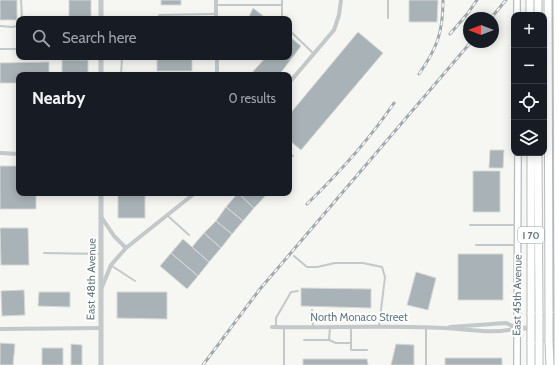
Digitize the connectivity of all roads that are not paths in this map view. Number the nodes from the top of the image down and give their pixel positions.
1 (21, 0) edge
2 (101, 0) edge
3 (282, 0) edge
4 (340, 0) edge
5 (388, 0) edge
6 (530, 0) edge
7 (538, 0) edge
8 (548, 0) edge
9 (557, 0) edge
10 (216, 2) edge
11 (282, 5) junction
12 (530, 12) edge
13 (538, 12) edge
14 (216, 14) joint
15 (159, 15) dead end
16 (22, 16) edge
17 (101, 16) edge
18 (282, 16) edge
19 (388, 18) dead end
20 (0, 26) edge
21 (16, 26) edge
22 (292, 33) edge
23 (0, 49) edge
24 (16, 49) edge
25 (314, 53) junction
26 (101, 60) edge
27 (122, 60) edge
28 (217, 60) edge
29 (101, 72) edge
30 (121, 72) edge
31 (217, 72) edge
32 (292, 79) edge
33 (559, 92) edge
34 (558, 104) junction
35 (0, 153) edge
36 (16, 154) edge
37 (518, 156) edge
38 (531, 156) edge
39 (538, 156) edge
40 (102, 196) edge
41 (190, 196) edge
42 (167, 215) junction
43 (102, 218) junction
44 (470, 225) dead end
45 (518, 225) junction
46 (189, 235) dead end
47 (476, 245) dead end
48 (518, 245) junction
49 (126, 248) junction
50 (44, 253) dead end
51 (102, 254) junction
52 (294, 256) dead end
53 (111, 265) junction
54 (136, 281) dead end
55 (101, 290) junction
56 (298, 291) dead end
57 (312, 310) dead end
58 (274, 327) joint
59 (284, 327) junction
60 (313, 327) junction
61 (351, 327) junction
62 (379, 327) junction
63 (0, 328) edge
64 (101, 328) junction
65 (330, 328) junction
66 (426, 328) junction
67 (445, 328) junction
68 (520, 328) junction
69 (304, 340) dead end
70 (329, 340) junction
71 (351, 343) junction
72 (367, 350) dead end
73 (101, 365) edge
74 (284, 365) edge
75 (426, 365) edge
76 (517, 365) edge
77 (531, 365) edge
78 (539, 365) edge
79 (550, 365) edge
80 (558, 365) edge

1 - 16 lane
2 - 17 street
3 - 11 lane
4 - 25 street
5 - 19 lane
6 - 12 highway
7 - 13 highway
8 - 79 highway, bridge
9 - 34 highway, I 70
10 - 11 lane
10 - 14 street
11 - 18 lane
14 - 15 lane
20 - 21 lane
22 - 25 lane
23 - 24 lane
25 - 32 street
26 - 29 street
27 - 30 lane
28 - 31 street
33 - 34 highway
34 - 80 highway, I 70, bridge
35 - 36 street
37 - 45 main road, East 45th Avenue
38 - 77 highway, I 70, bridge
39 - 78 highway, bridge
40 - 43 street, East 48th Avenue
41 - 42 street
42 - 46 lane
42 - 49 street
43 - 49 street
43 - 51 street, East 48th Avenue
44 - 45 lane
45 - 48 main road, East 45th Avenue
47 - 48 lane
48 - 68 main road, East 45th Avenue
49 - 53 street
50 - 51 lane
51 - 55 street, East 48th Avenue
52 - 62 lane
53 - 54 lane
53 - 55 street
55 - 64 street, East 48th Avenue
56 - 58 lane
57 - 60 lane
58 - 59 street, North Monaco Street
59 - 60 street, North Monaco Street
59 - 74 lane
60 - 65 street, North Monaco Street
61 - 62 street, North Monaco Street
61 - 65 street, North Monaco Street
61 - 71 lane
62 - 66 street, North Monaco Street
63 - 64 street
64 - 73 street, East 48th Avenue
65 - 70 lane
66 - 67 street, North Monaco Street
66 - 75 lane
67 - 68 street, North Monaco Street
67 - 68 street, North Monaco Street
68 - 76 main road, East 45th Avenue
69 - 70 lane
70 - 71 lane
71 - 72 lane

